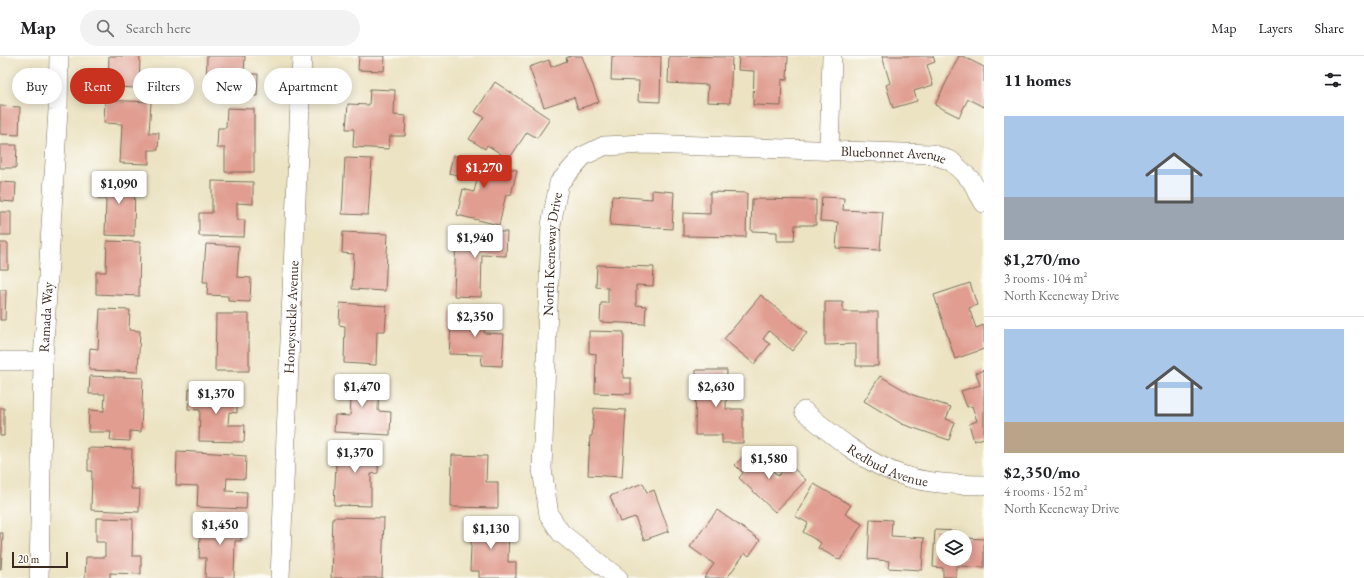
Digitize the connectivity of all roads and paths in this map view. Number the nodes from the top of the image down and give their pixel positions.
1 (59, 56) edge
2 (302, 56) edge
3 (832, 56) edge
4 (829, 151) junction
5 (984, 203) edge
6 (0, 361) edge
7 (42, 362) junction
8 (804, 411) dead end
9 (984, 485) edge
10 (39, 578) edge
11 (280, 578) edge
12 (618, 578) edge

1 - 7 street, Ramada Way
2 - 11 street, Honeysuckle Avenue
3 - 4 street
4 - 5 street, Bluebonnet Avenue
4 - 12 street, North Keeneway Drive
6 - 7 street
7 - 10 street, Ramada Way
8 - 9 street, Redbud Avenue

